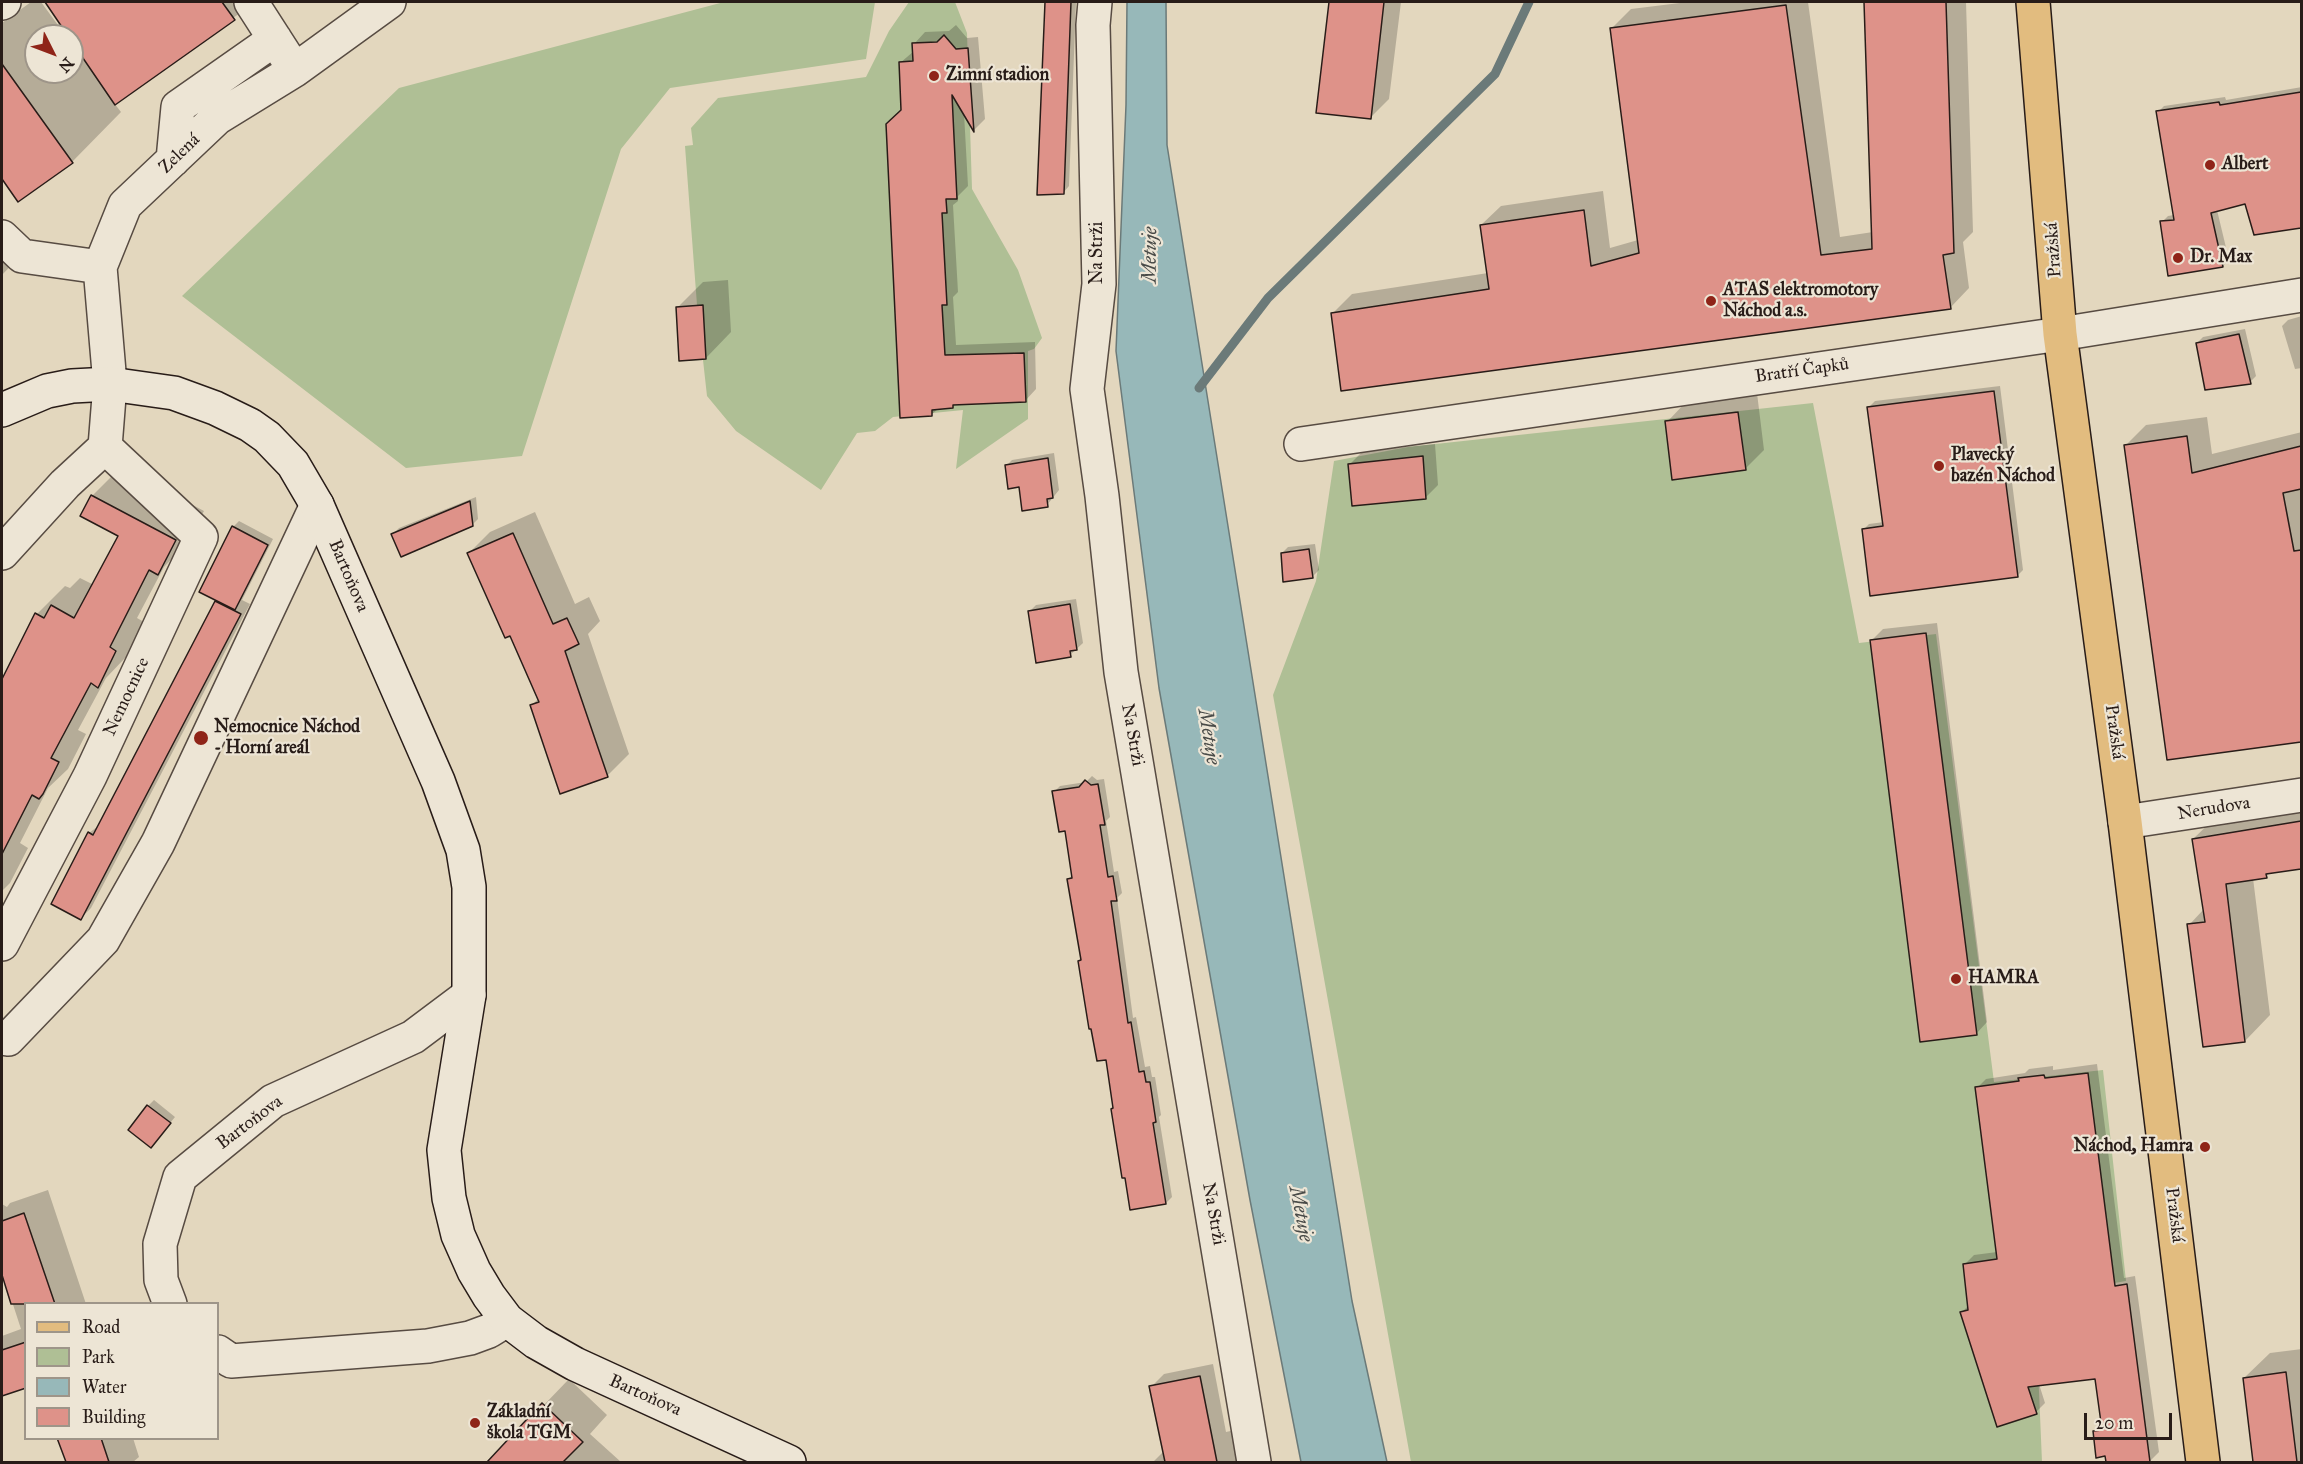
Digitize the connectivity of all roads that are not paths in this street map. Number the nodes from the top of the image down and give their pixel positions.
1 (251, 2) edge
2 (389, 2) edge
3 (1095, 2) edge
4 (2033, 2) edge
5 (275, 39) junction
6 (295, 70) junction
7 (173, 160) junction
8 (2, 237) edge
9 (100, 267) junction
10 (2301, 295) edge
11 (2060, 334) junction
12 (110, 384) junction
13 (2, 410) edge
14 (1301, 444) dead end
15 (105, 447) junction
16 (317, 505) junction
17 (2, 553) edge
18 (2301, 795) edge
19 (2125, 822) junction
20 (2, 944) edge
21 (469, 995) junction
22 (2, 1038) edge
23 (169, 1302) edge
24 (507, 1320) junction
25 (219, 1353) edge
26 (789, 1462) edge
27 (1254, 1462) edge
28 (2203, 1462) edge

1 - 5 street
2 - 6 street, Zelená
3 - 27 street, Na Strži
4 - 11 main road, Pražská
5 - 6 street
5 - 7 street
6 - 7 street, Zelená
7 - 9 street, Zelená
8 - 9 street
9 - 12 street, Zelená
10 - 11 street, Bratří Čapků
11 - 14 street, Bratří Čapků
11 - 19 main road, Pražská
12 - 13 street, Bartoňova
12 - 15 street, Zelená
12 - 16 street, Bartoňova
15 - 17 street
15 - 20 street, Nemocnice
16 - 21 street, Bartoňova
16 - 22 street
18 - 19 street, Nerudova
19 - 28 main road, Pražská
21 - 23 street, Bartoňova
21 - 24 street, Bartoňova
24 - 25 street
24 - 26 street, Bartoňova

